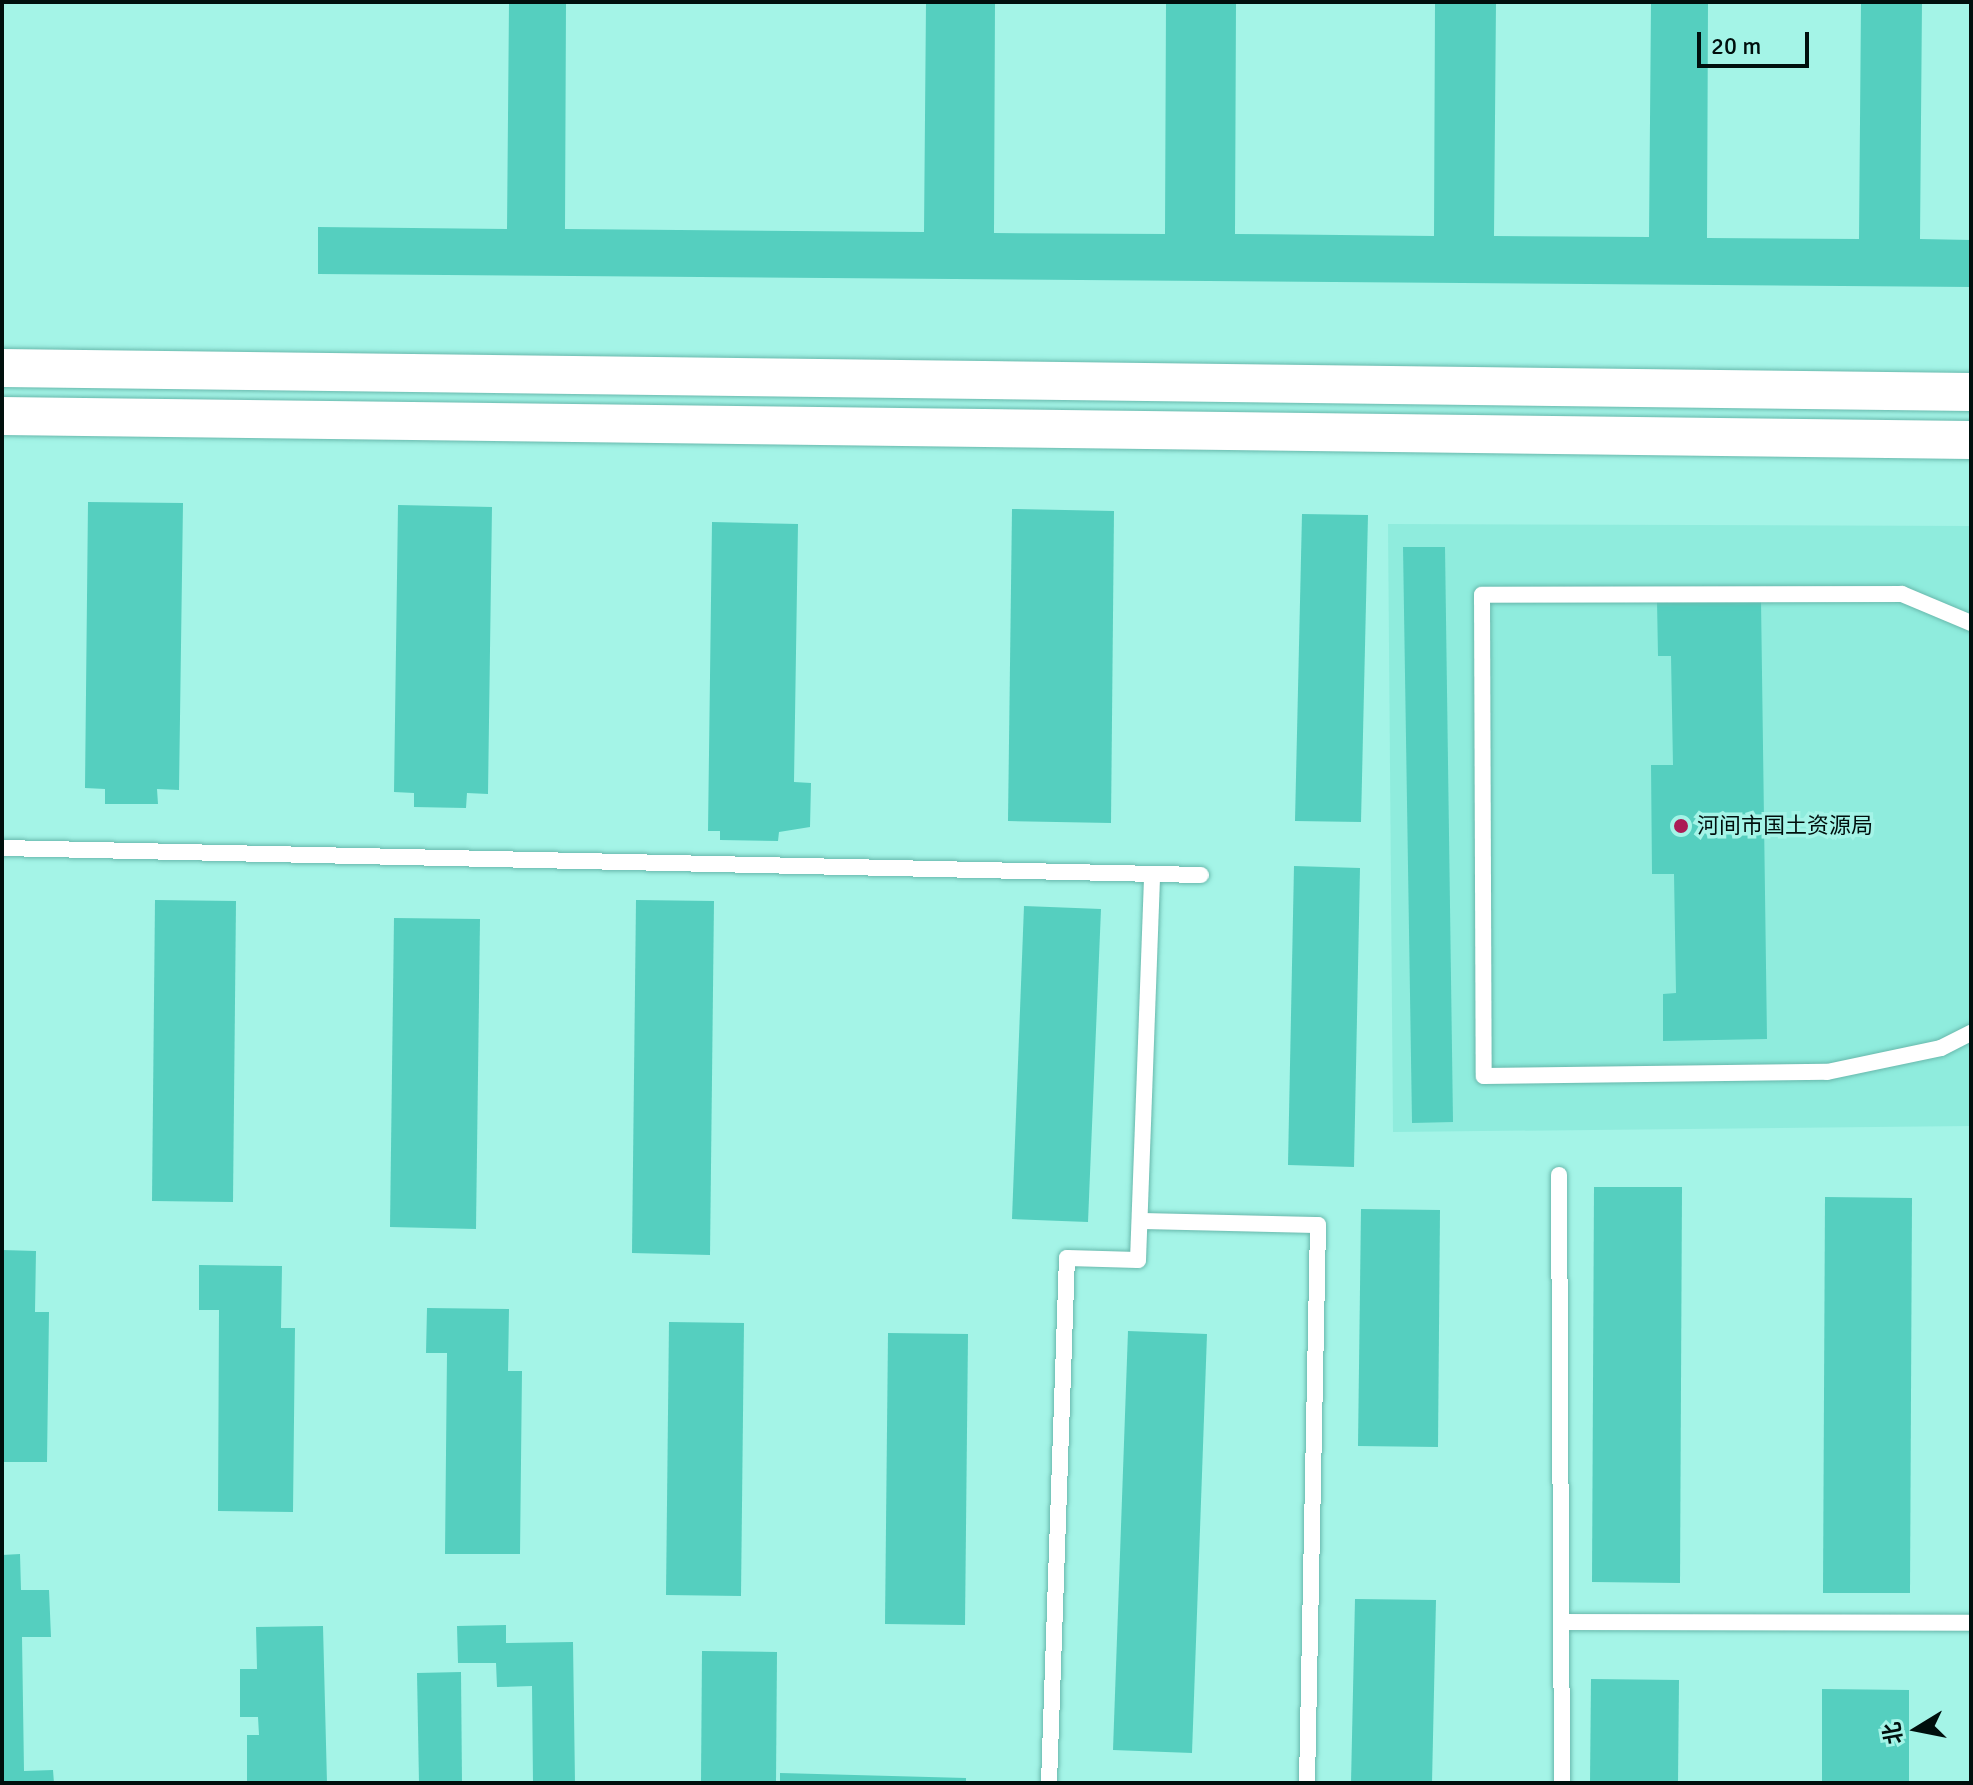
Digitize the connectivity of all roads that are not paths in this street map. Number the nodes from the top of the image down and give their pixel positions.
1 (2, 368) edge
2 (1971, 392) edge
3 (2, 416) edge
4 (1971, 440) edge
5 (1971, 623) edge
6 (2, 848) edge
7 (1152, 874) junction
8 (1201, 875) dead end
9 (1971, 1033) edge
10 (1559, 1175) dead end
11 (1140, 1221) junction
12 (1561, 1622) junction
13 (1971, 1623) edge
14 (1049, 1783) edge
15 (1307, 1783) edge
16 (1562, 1783) edge

1 - 2 street
3 - 4 street
5 - 9 lane
6 - 7 lane
7 - 8 lane
7 - 11 lane
10 - 12 lane
11 - 14 lane
11 - 15 lane
12 - 13 lane
12 - 16 lane

